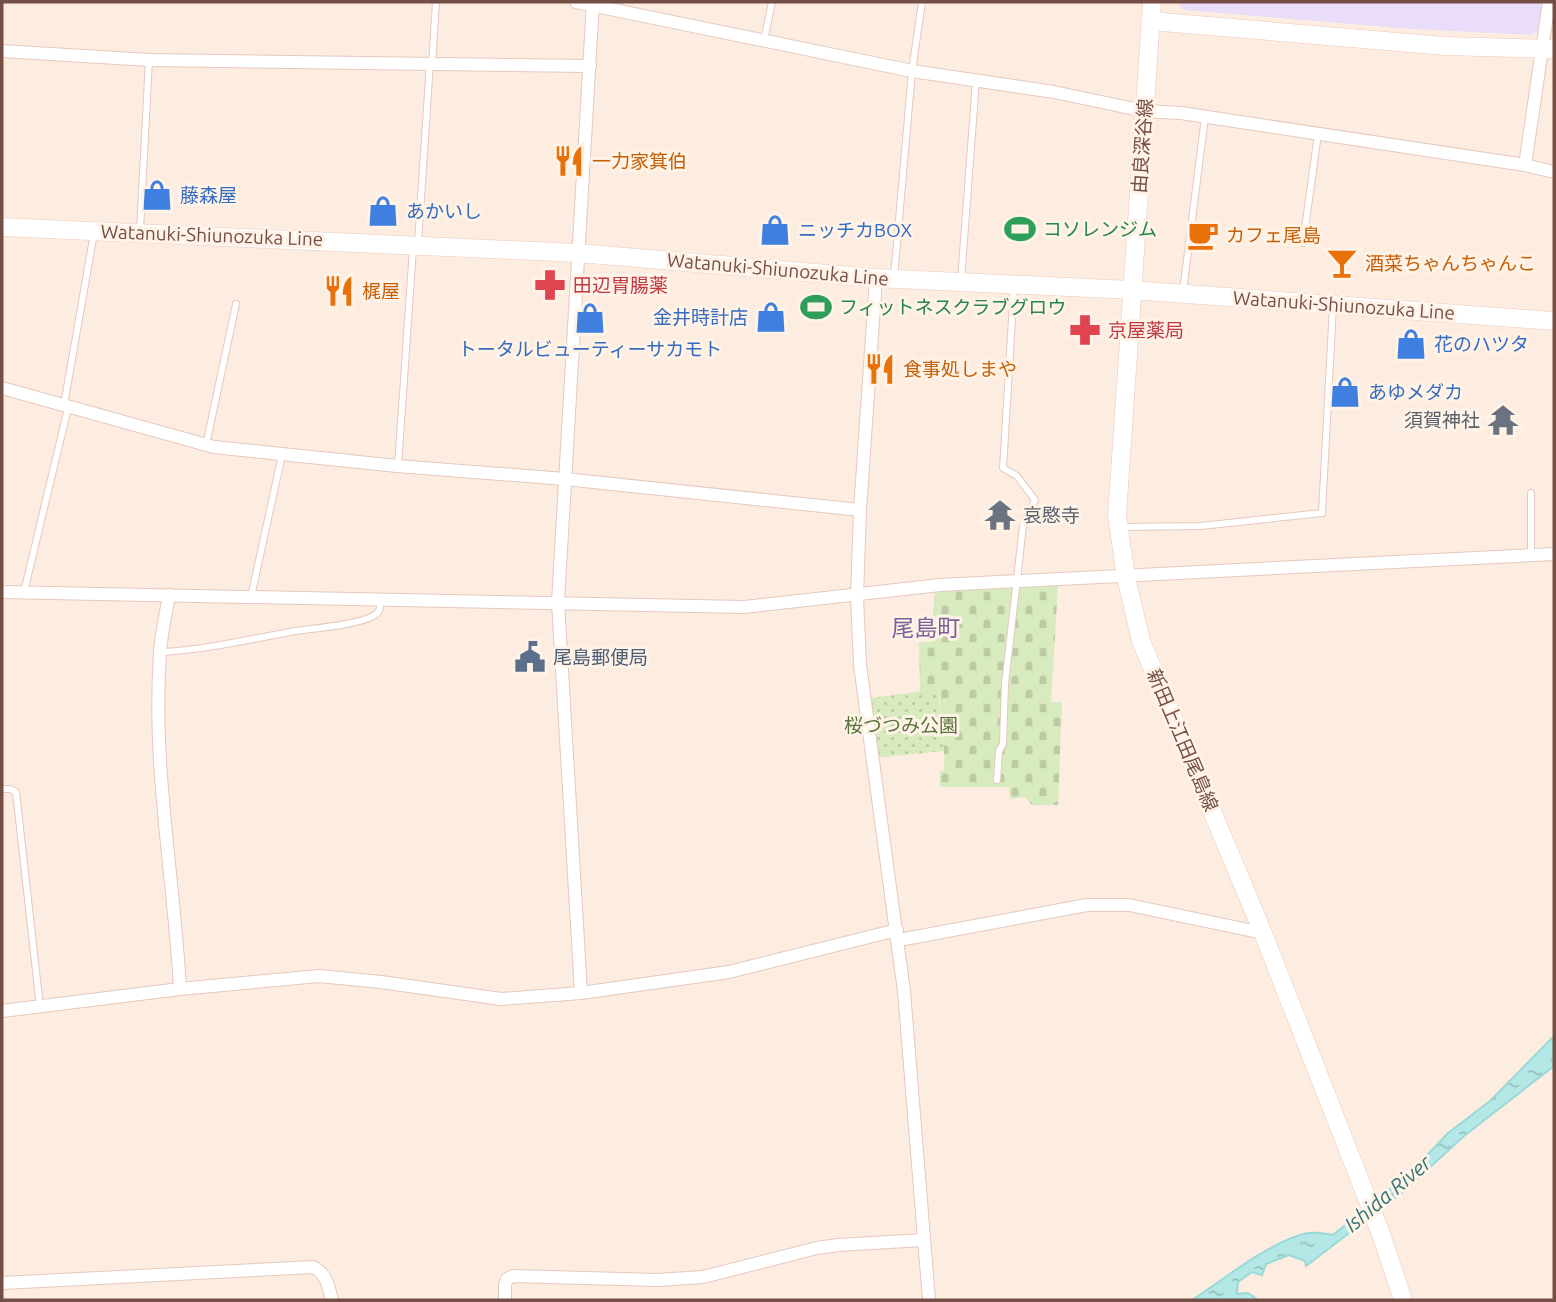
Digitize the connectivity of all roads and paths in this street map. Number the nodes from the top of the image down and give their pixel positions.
1 (436, 2) edge
2 (576, 2) edge
3 (772, 2) edge
4 (922, 2) edge
5 (1152, 2) edge
6 (1549, 2) edge
7 (593, 3) edge
8 (1150, 21) junction
9 (764, 41) junction
10 (1548, 49) edge
11 (2, 51) edge
12 (149, 60) junction
13 (431, 64) junction
14 (590, 66) junction
15 (912, 71) junction
16 (976, 81) junction
17 (1144, 111) junction
18 (1205, 117) junction
19 (1318, 134) junction
20 (1525, 165) junction
21 (1554, 172) edge
22 (2, 227) edge
23 (94, 231) junction
24 (140, 232) junction
25 (1303, 243) dead end
26 (416, 245) junction
27 (578, 253) junction
28 (885, 279) junction
29 (961, 282) junction
30 (1014, 284) junction
31 (1131, 290) junction
32 (1183, 293) junction
33 (236, 304) dead end
34 (1333, 304) junction
35 (1554, 321) edge
36 (2, 388) edge
37 (66, 408) junction
38 (206, 445) junction
39 (282, 454) junction
40 (398, 466) junction
41 (565, 479) junction
42 (1531, 493) dead end
43 (860, 510) junction
44 (1118, 527) junction
45 (1554, 555) edge
46 (1531, 556) junction
47 (1126, 577) junction
48 (1017, 582) junction
49 (2, 592) edge
50 (24, 592) junction
51 (169, 595) junction
52 (857, 596) junction
53 (251, 597) junction
54 (381, 599) junction
55 (558, 602) junction
56 (160, 652) junction
57 (997, 780) dead end
58 (2, 789) edge
59 (1263, 933) junction
60 (898, 935) junction
61 (180, 989) junction
62 (581, 993) junction
63 (40, 1007) junction
64 (2, 1011) edge
65 (923, 1240) junction
66 (2, 1283) edge
67 (332, 1300) edge
68 (505, 1300) edge
69 (929, 1300) edge
70 (1403, 1300) edge

1 - 13 lane
2 - 7 street
3 - 9 lane
4 - 15 lane
5 - 8 main road, 由良深谷線
6 - 10 street
7 - 9 street
7 - 14 street
8 - 10 main road
8 - 17 main road, 由良深谷線
9 - 15 street
10 - 20 street
11 - 12 street
12 - 13 street
12 - 24 lane
13 - 14 street
13 - 26 lane
14 - 27 street
15 - 16 street
15 - 28 lane
16 - 17 street
16 - 29 lane
17 - 18 street
17 - 31 main road, 由良深谷線
18 - 19 street
18 - 32 lane
19 - 20 street
19 - 25 lane
20 - 21 street
22 - 23 main road, Watanuki-Shiunozuka Line
23 - 24 main road, Watanuki-Shiunozuka Line
23 - 37 lane
24 - 26 main road, Watanuki-Shiunozuka Line
26 - 27 main road, Watanuki-Shiunozuka Line
26 - 40 lane
27 - 28 main road, Watanuki-Shiunozuka Line
27 - 41 street
28 - 29 main road, Watanuki-Shiunozuka Line
28 - 43 street
29 - 30 main road, Watanuki-Shiunozuka Line
30 - 31 main road, Watanuki-Shiunozuka Line
30 - 48 lane
31 - 32 main road, Watanuki-Shiunozuka Line
31 - 44 main road, 新田上江田尾島線
32 - 34 main road, Watanuki-Shiunozuka Line
33 - 38 lane
34 - 35 main road, Watanuki-Shiunozuka Line
34 - 44 lane
36 - 37 street
37 - 38 street
37 - 50 lane
38 - 39 street
39 - 40 street
39 - 53 lane
40 - 41 street
41 - 43 street
41 - 55 street
42 - 46 lane
43 - 52 street
44 - 47 main road, 新田上江田尾島線
45 - 46 street
46 - 47 street
47 - 48 street
47 - 59 main road, 新田上江田尾島線
48 - 52 street
48 - 57 lane
49 - 50 street
50 - 51 street
51 - 53 street
51 - 56 street
52 - 55 street
52 - 60 street
53 - 54 street
54 - 55 street
54 - 56 lane
55 - 62 street
56 - 61 street
58 - 63 lane
59 - 60 street
59 - 70 main road, 新田上江田尾島線
60 - 62 street
60 - 65 street
61 - 62 street
61 - 63 street
63 - 64 street
65 - 68 street
65 - 69 street
66 - 67 street

